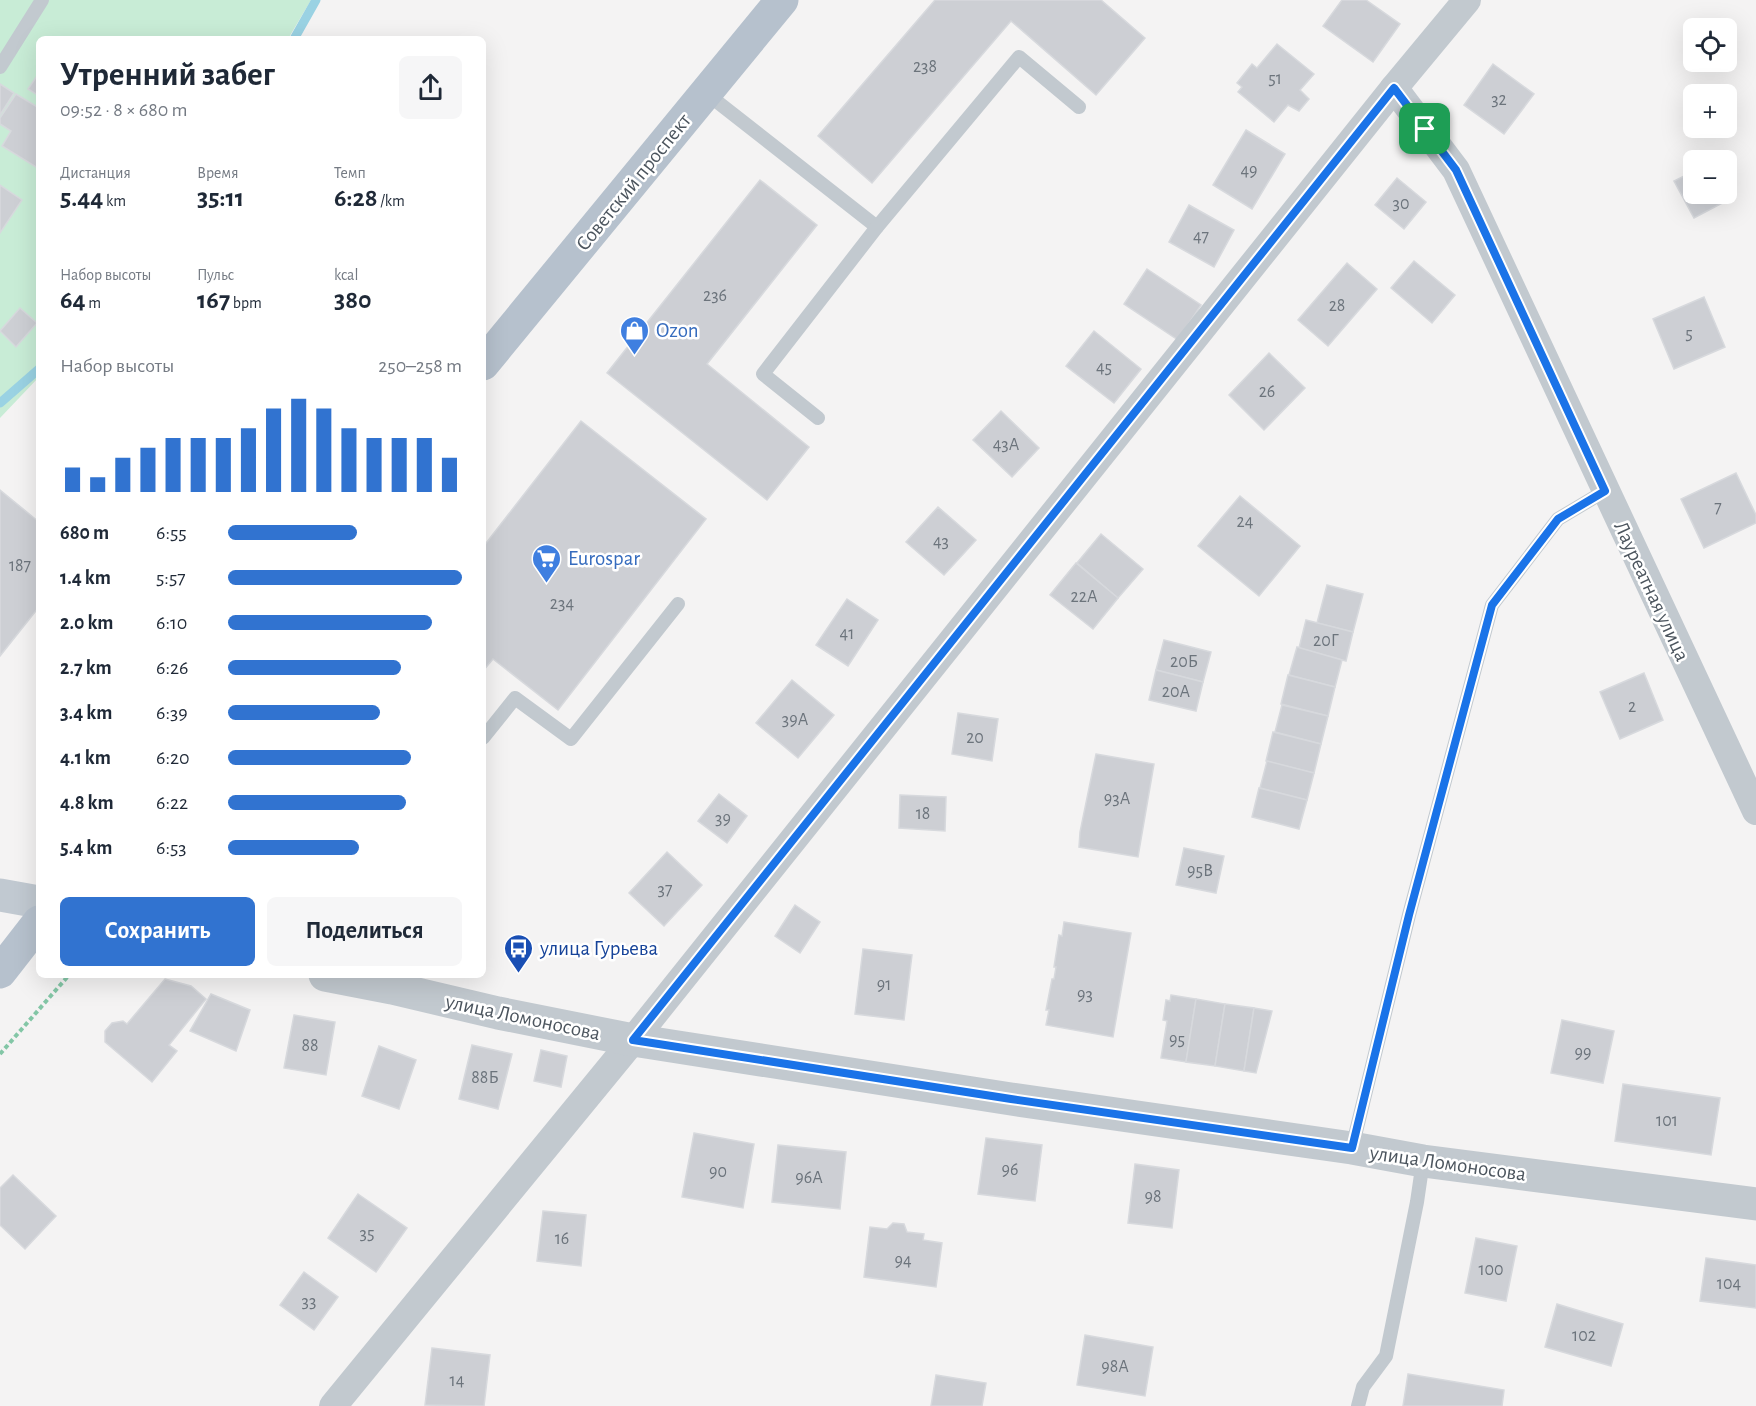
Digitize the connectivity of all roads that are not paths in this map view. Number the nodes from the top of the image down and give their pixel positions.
1 (42, 0) edge
2 (782, 0) edge
3 (1467, 0) edge
4 (0, 67) edge
5 (1394, 88) junction
6 (706, 93) junction
7 (1079, 107) dead end
8 (877, 227) junction
9 (486, 360) edge
10 (818, 418) dead end
11 (1605, 491) junction
12 (678, 604) dead end
13 (486, 734) edge
14 (1756, 811) edge
15 (0, 895) edge
16 (36, 901) edge
17 (36, 926) edge
18 (0, 972) edge
19 (340, 978) edge
20 (633, 1040) junction
21 (1352, 1148) junction
22 (1423, 1161) junction
23 (1756, 1204) edge
24 (333, 1406) edge
25 (1358, 1406) edge

1 - 4 lane
2 - 6 main road, Советский проспект
3 - 5 street
5 - 11 street, Лауреатная улица
5 - 20 street
6 - 8 lane
6 - 9 main road, Советский проспект
7 - 8 lane
8 - 10 lane
11 - 14 street, Лауреатная улица
11 - 21 lane
12 - 13 lane
15 - 16 main road
17 - 18 main road
19 - 20 street, улица Ломоносова
20 - 21 street, улица Ломоносова
20 - 24 street
21 - 22 street, улица Ломоносова
22 - 23 street, улица Ломоносова
22 - 25 lane

